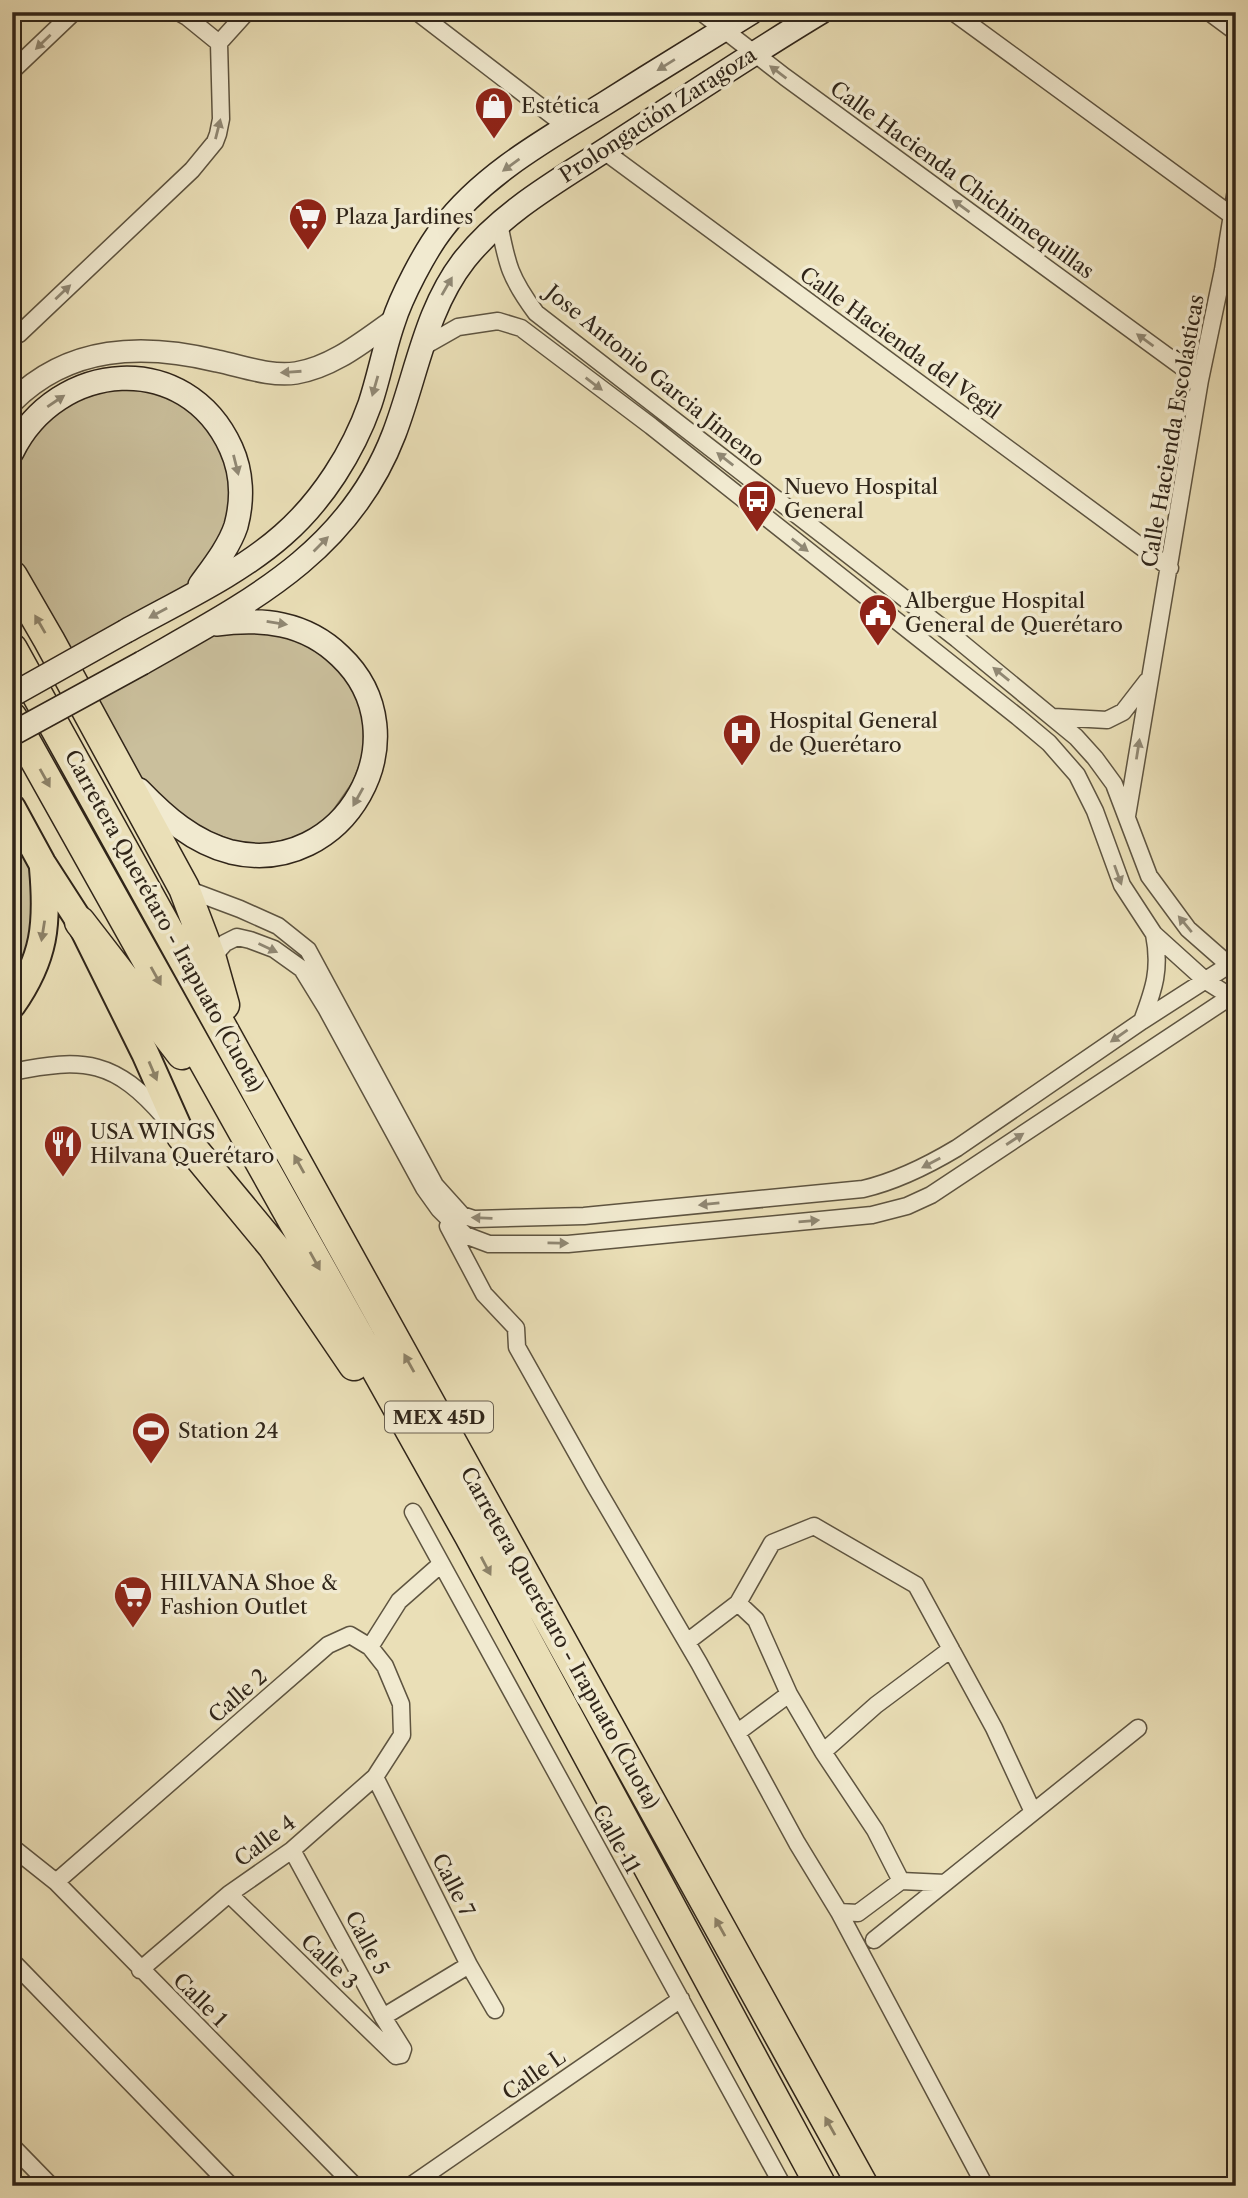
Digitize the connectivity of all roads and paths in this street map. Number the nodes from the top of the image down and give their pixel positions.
1 (74, 12) edge
2 (247, 12) edge
3 (416, 12) edge
4 (701, 12) edge
5 (752, 12) edge
6 (821, 12) edge
7 (953, 12) edge
8 (1209, 12) edge
9 (186, 14) edge
10 (724, 29) junction
11 (1236, 32) edge
12 (219, 43) junction
13 (753, 53) junction
14 (12, 71) edge
15 (567, 127) junction
16 (604, 151) junction
17 (1236, 190) edge
18 (1231, 215) junction
19 (499, 223) junction
20 (394, 320) junction
21 (12, 337) edge
22 (569, 338) junction
23 (421, 348) junction
24 (557, 356) junction
25 (1200, 380) junction
26 (12, 402) edge
27 (12, 452) edge
28 (1170, 568) junction
29 (12, 576) edge
30 (195, 593) junction
31 (209, 624) junction
32 (12, 649) edge
33 (1149, 679) junction
34 (12, 695) edge
35 (1054, 717) junction
36 (12, 718) edge
37 (12, 734) edge
38 (119, 770) junction
39 (12, 808) edge
40 (1127, 817) junction
41 (42, 863) junction
42 (184, 888) junction
43 (80, 922) junction
44 (1154, 934) junction
45 (211, 959) junction
46 (1233, 967) edge
47 (1206, 981) junction
48 (1234, 997) edge
49 (12, 1005) edge
50 (1142, 1021) junction
51 (239, 1055) junction
52 (12, 1072) edge
53 (181, 1136) junction
54 (245, 1136) junction
55 (435, 1185) junction
56 (439, 1209) junction
57 (413, 1512) dead end
58 (470, 1536) junction
59 (441, 1564) junction
60 (738, 1603) junction
61 (687, 1643) junction
62 (370, 1647) junction
63 (951, 1649) junction
64 (789, 1694) junction
65 (1138, 1728) dead end
66 (738, 1732) junction
67 (823, 1752) junction
68 (376, 1777) junction
69 (1034, 1812) junction
70 (12, 1847) edge
71 (292, 1850) junction
72 (901, 1881) junction
73 (56, 1882) junction
74 (945, 1883) junction
75 (229, 1894) junction
76 (839, 1912) junction
77 (858, 1913) junction
78 (874, 1940) junction
79 (862, 1957) junction
80 (12, 1961) edge
81 (469, 1965) junction
82 (140, 1970) junction
83 (681, 1999) junction
84 (495, 2010) dead end
85 (383, 2017) junction
86 (401, 2055) joint
87 (12, 2146) edge
88 (51, 2186) edge
89 (231, 2186) edge
90 (355, 2186) edge
91 (410, 2186) edge
92 (783, 2186) edge
93 (821, 2186) edge
94 (863, 2186) edge
95 (985, 2186) edge

1 -> 14 street
2 - 12 street
3 - 15 street
4 - 10 street, Calle Hacienda Chichimequillas
5 - 10 main road, Prolongación Zaragoza
6 - 13 main road, Prolongación Zaragoza
7 - 18 street
8 - 11 street
9 - 12 street
10 - 13 street, Calle Hacienda Chichimequillas
10 -> 15 main road, Prolongación Zaragoza
21 -> 12 street
13 - 16 main road, Prolongación Zaragoza
25 -> 13 street, Calle Hacienda Chichimequillas
15 -> 20 main road, Prolongación Zaragoza
16 - 19 main road, Prolongación Zaragoza
16 - 28 street, Calle Hacienda del Vegil
17 - 18 street, Calle Hacienda Escolásticas
18 - 25 street, Calle Hacienda Escolásticas
19 - 22 street, Jose Antonio Garcia Jimeno
23 -> 19 main road, Prolongación Zaragoza
20 -> 26 street
20 -> 30 main road, Prolongación Zaragoza
22 - 24 street
35 -> 22 street, Jose Antonio Garcia Jimeno
23 - 24 street, Jose Antonio Garcia Jimeno
31 -> 23 main road, Prolongación Zaragoza
24 -> 44 street, Jose Antonio Garcia Jimeno
25 - 28 street, Calle Hacienda Escolásticas
27 -> 30 main road
28 - 33 street, Calle Hacienda Escolásticas
38 -> 29 highway
30 -> 34 main road, Prolongación Zaragoza, bridge
31 - 37 main road, Prolongación Zaragoza, bridge
31 -> 38 main road
32 - 51 highway, Carretera Querétaro - Irapuato (Cuota) / MEX 45D
33 - 35 street, Calle Hacienda Escolásticas
40 -> 33 street, Calle Hacienda Escolásticas
35 - 40 street, Jose Antonio Garcia Jimeno
36 -> 54 highway, Carretera Querétaro - Irapuato (Cuota) / MEX 45D
38 - 42 highway
39 - 41 main road
46 -> 40 street, Jose Antonio Garcia Jimeno
41 - 43 main road
41 -> 49 main road
42 - 45 highway
42 - 55 street
43 -> 53 main road
43 - 54 highway
44 - 47 street
44 - 50 street
45 - 51 highway
45 -> 56 street
46 - 47 street
47 - 48 street
47 - 50 street
56 -> 48 street
50 -> 55 street
94 -> 51 highway, Carretera Querétaro - Irapuato (Cuota) / MEX 45D
52 - 53 street
53 - 58 highway
54 -> 58 highway, Carretera Querétaro - Irapuato (Cuota) / MEX 45D
55 - 56 street
56 - 61 street
57 - 59 street, Calle 11
58 -> 93 highway, Carretera Querétaro - Irapuato (Cuota) / MEX 45D
59 - 62 street
59 - 83 street, Calle 11
60 - 61 street
60 - 63 street
60 - 64 street
61 - 66 street
62 - 68 street, Calle 4
62 - 73 street, Calle 2
63 - 67 street
63 - 69 street
64 - 66 street
64 - 67 street
65 - 69 street
66 - 76 street
67 - 72 street
68 - 71 street, Calle 4
68 - 81 street, Calle 7
69 - 74 street
70 - 73 street, Calle 1
71 - 75 street, Calle 4
71 - 85 street, Calle 5
72 - 74 street
72 - 77 street
73 - 82 street, Calle 1
74 - 78 street
75 - 82 street, Calle 4
75 - 86 street, Calle 3
76 - 77 street
76 - 79 street
77 - 78 street
78 - 79 street
79 - 95 street
80 - 89 street
81 - 84 street, Calle 7
81 - 85 street
82 - 90 street, Calle 1
83 - 91 street, Calle L
83 - 92 street, Calle 11
85 - 86 street, Calle 5
87 - 88 street

